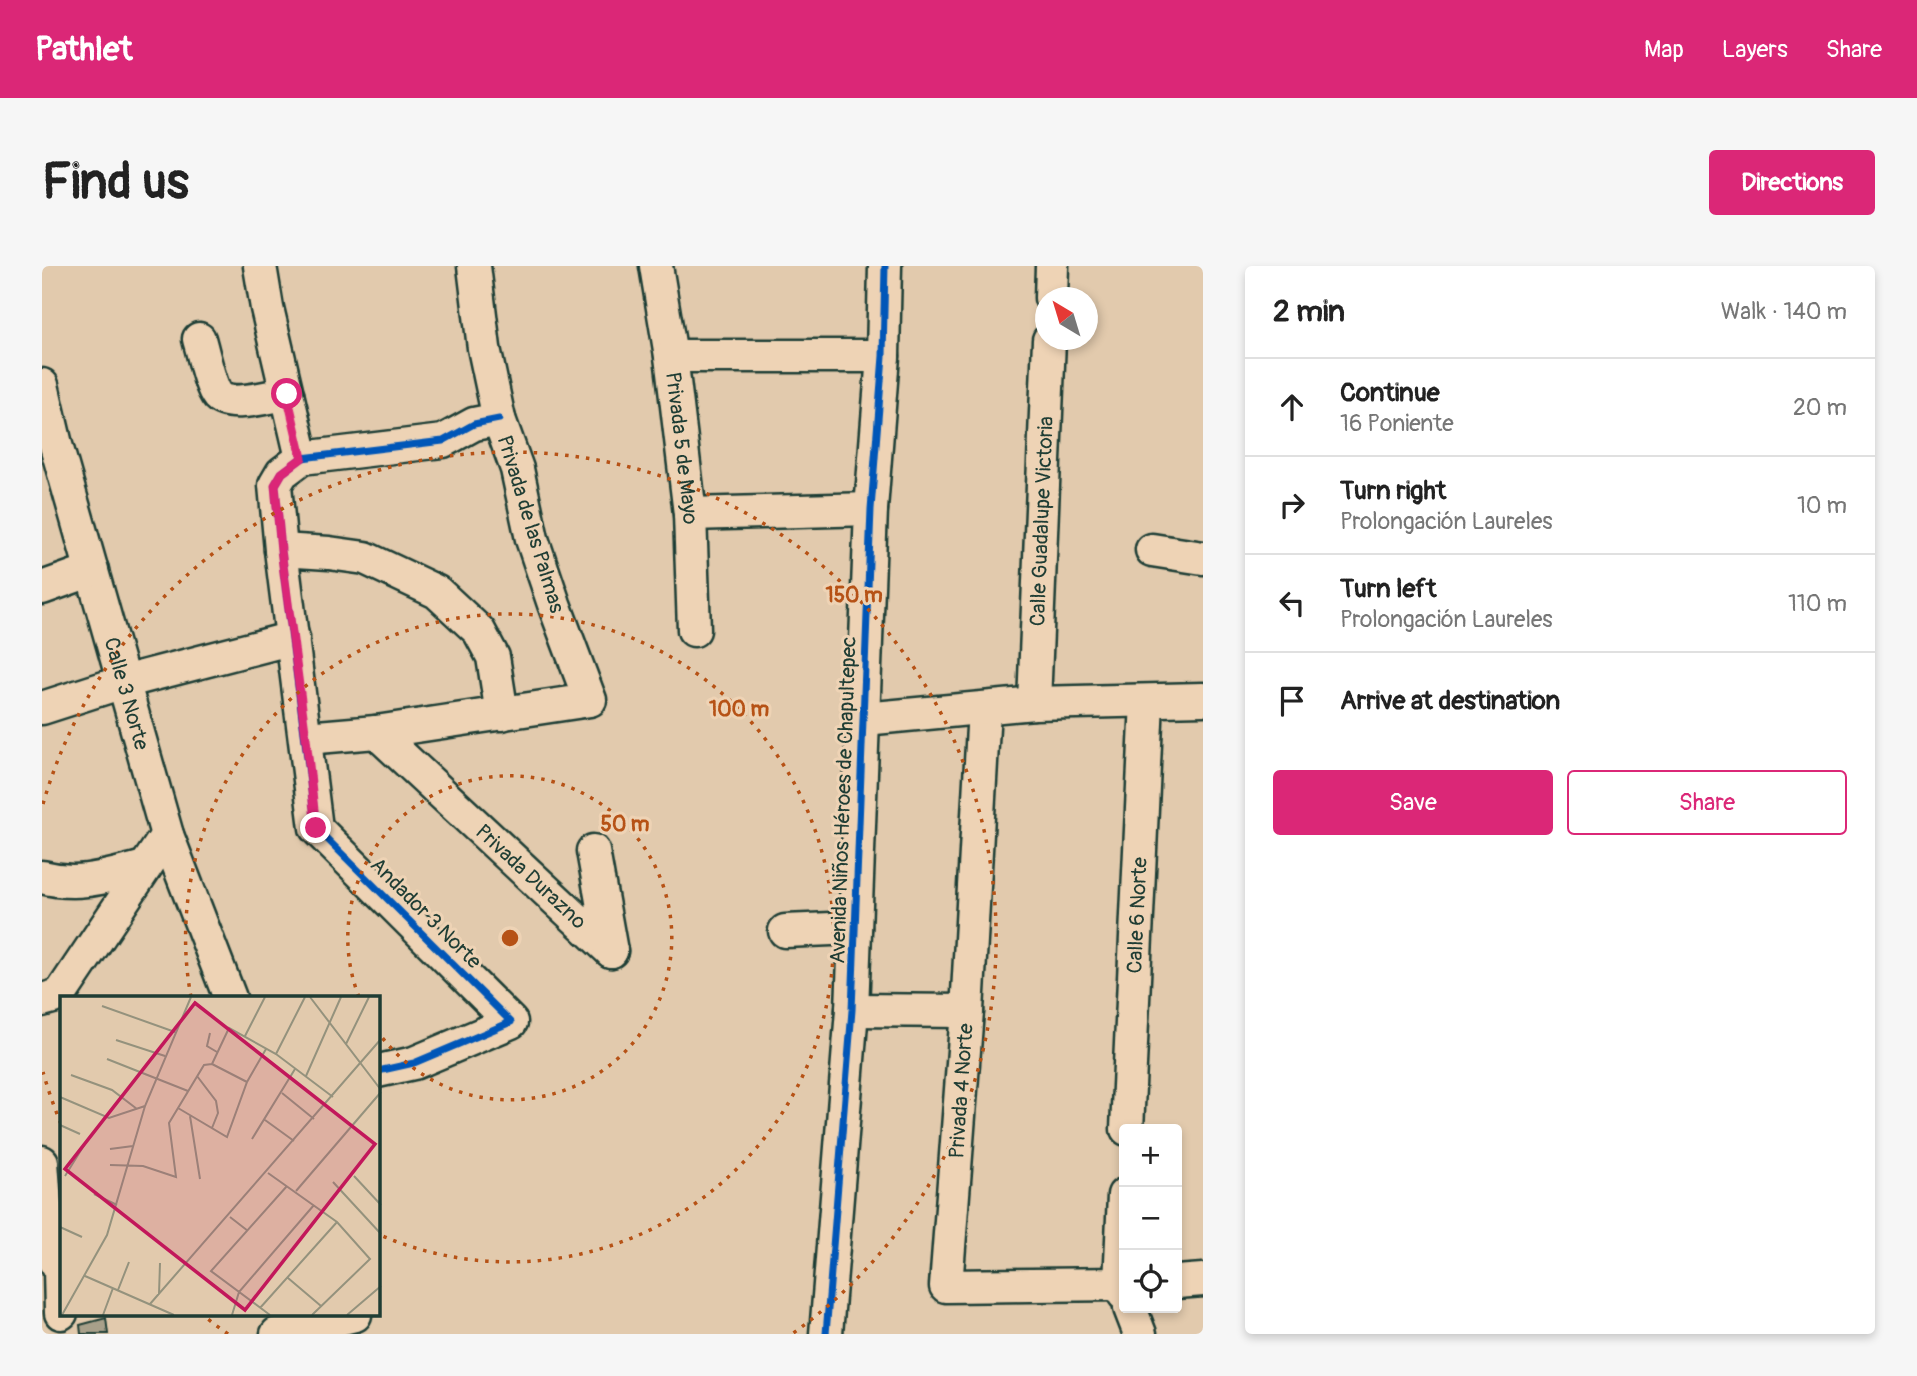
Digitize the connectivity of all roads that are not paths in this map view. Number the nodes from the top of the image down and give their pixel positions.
1 (260, 266) edge
2 (474, 266) edge
3 (656, 266) edge
4 (885, 266) edge
5 (1052, 266) edge
6 (1051, 287) edge
7 (199, 339) dead end
8 (1049, 350) edge
9 (671, 356) junction
10 (883, 356) junction
11 (42, 384) edge
12 (287, 394) junction
13 (499, 419) junction
14 (49, 447) edge
15 (302, 458) junction
16 (871, 509) junction
17 (690, 514) junction
18 (281, 550) junction
19 (1152, 550) dead end
20 (1203, 558) edge
21 (92, 570) junction
22 (42, 588) edge
23 (694, 629) dead end
24 (293, 638) junction
25 (123, 682) junction
26 (1203, 699) edge
27 (1147, 701) junction
28 (1034, 703) junction
29 (42, 708) edge
30 (984, 709) junction
31 (502, 714) junction
32 (864, 719) junction
33 (376, 732) junction
34 (306, 738) junction
35 (167, 835) junction
36 (593, 851) dead end
37 (145, 867) junction
38 (42, 877) edge
39 (855, 928) junction
40 (785, 931) dead end
41 (229, 996) edge
42 (42, 1000) edge
43 (852, 1010) junction
44 (967, 1011) junction
45 (380, 1071) edge
46 (1127, 1124) edge
47 (42, 1162) edge
48 (51, 1270) edge
49 (1203, 1280) edge
50 (1182, 1282) edge
51 (1119, 1293) edge
52 (60, 1310) edge
53 (1132, 1313) edge
54 (61, 1316) edge
55 (351, 1316) edge
56 (363, 1316) edge
57 (62, 1334) edge
58 (277, 1334) edge
59 (370, 1334) edge
60 (826, 1334) edge
61 (1140, 1334) edge

1 - 12 street
2 - 13 street
3 - 9 street, Privada 5 de Mayo
4 - 10 street, Avenida Niños Héroes de Chapultepec
5 - 6 street
7 - 12 street
8 - 28 street, Calle Guadalupe Victoria
9 - 10 street
9 - 17 street, Privada 5 de Mayo
10 - 16 street, Avenida Niños Héroes de Chapultepec
11 - 14 street, Calle 3 Norte
12 - 15 street
13 - 15 street, Privada de las Palmas
13 - 31 street, Privada de las Palmas
14 - 21 street, Calle 3 Norte
15 - 18 street
16 - 17 street
16 - 32 street, Avenida Niños Héroes de Chapultepec
17 - 23 street, Privada 5 de Mayo
18 - 24 street
18 - 31 street
19 - 20 street
21 - 22 street
21 - 25 street, Calle 3 Norte
24 - 25 street
24 - 34 street
25 - 29 street
25 - 35 street, Calle 3 Norte
26 - 27 street
27 - 28 street
27 - 46 street, Calle 6 Norte
28 - 30 street
30 - 32 street
30 - 44 street
31 - 33 street
32 - 39 street, Avenida Niños Héroes de Chapultepec
33 - 34 street
33 - 36 street, Privada Durazno
34 - 45 street, Andador 3 Norte
35 - 37 street
35 - 41 street, Calle 3 Norte
37 - 38 street
37 - 42 street
39 - 40 street
39 - 43 street, Avenida Niños Héroes de Chapultepec
43 - 44 street, Privada 4 Norte
43 - 60 street, Avenida Niños Héroes de Chapultepec
44 - 51 street, Privada 4 Norte
47 - 48 street
48 - 52 street
49 - 50 street
53 - 61 street
54 - 57 street
55 - 58 street
56 - 59 street

